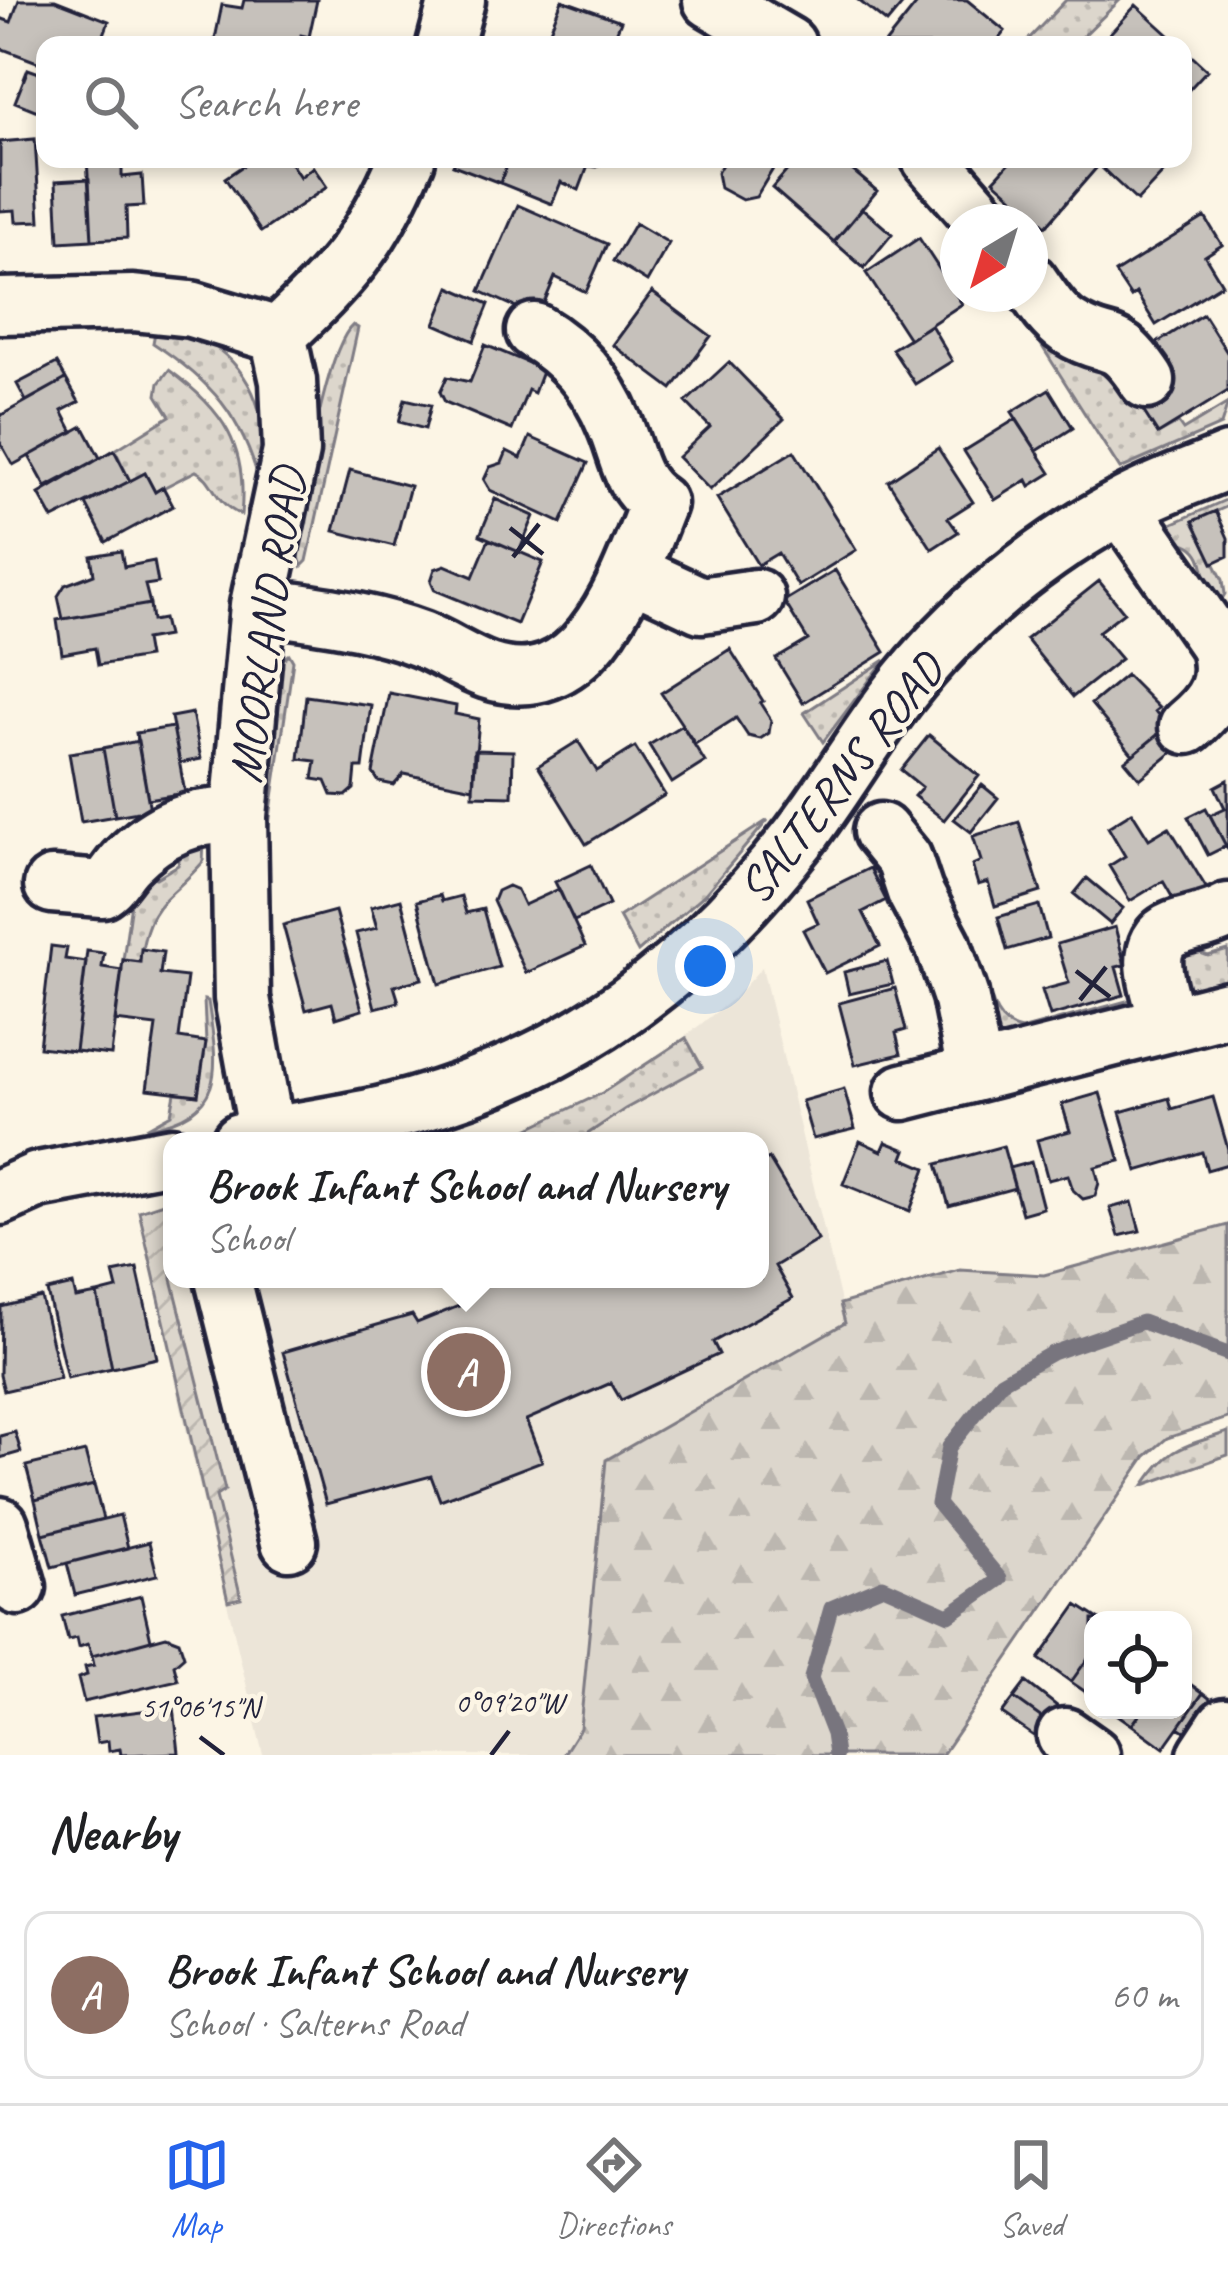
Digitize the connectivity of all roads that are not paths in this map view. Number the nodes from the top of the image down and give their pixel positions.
1 (457, 0) edge
2 (711, 0) edge
3 (448, 36) edge
4 (773, 36) edge
5 (403, 168) edge
6 (938, 168) edge
7 (969, 204) edge
8 (1048, 305) edge
9 (0, 306) edge
10 (534, 332) dead end
11 (278, 335) junction
12 (1147, 381) dead end
13 (1228, 461) edge
14 (1122, 506) junction
15 (630, 572) junction
16 (756, 597) dead end
17 (258, 604) junction
18 (1222, 640) edge
19 (1187, 726) dead end
20 (238, 816) junction
21 (881, 831) dead end
22 (52, 885) dead end
23 (1228, 910) edge
24 (1228, 1009) edge
25 (1168, 1024) junction
26 (975, 1072) junction
27 (903, 1092) dead end
28 (253, 1132) edge
29 (286, 1132) edge
30 (163, 1157) edge
31 (0, 1197) edge
32 (225, 1288) edge
33 (289, 1542) dead end

1 - 3 street
2 - 4 street
5 - 11 street
6 - 7 street
8 - 12 street
9 - 11 street
10 - 15 street
11 - 17 street, MOORLAND ROAD
13 - 14 street, SALTERNS ROAD
14 - 18 street
14 - 29 street, SALTERNS ROAD
15 - 16 street
15 - 17 street
17 - 20 street, MOORLAND ROAD
18 - 19 street
20 - 22 street
20 - 28 street, MOORLAND ROAD
21 - 26 street
23 - 25 street
24 - 25 street
25 - 26 street
26 - 27 street
30 - 31 street
32 - 33 street

